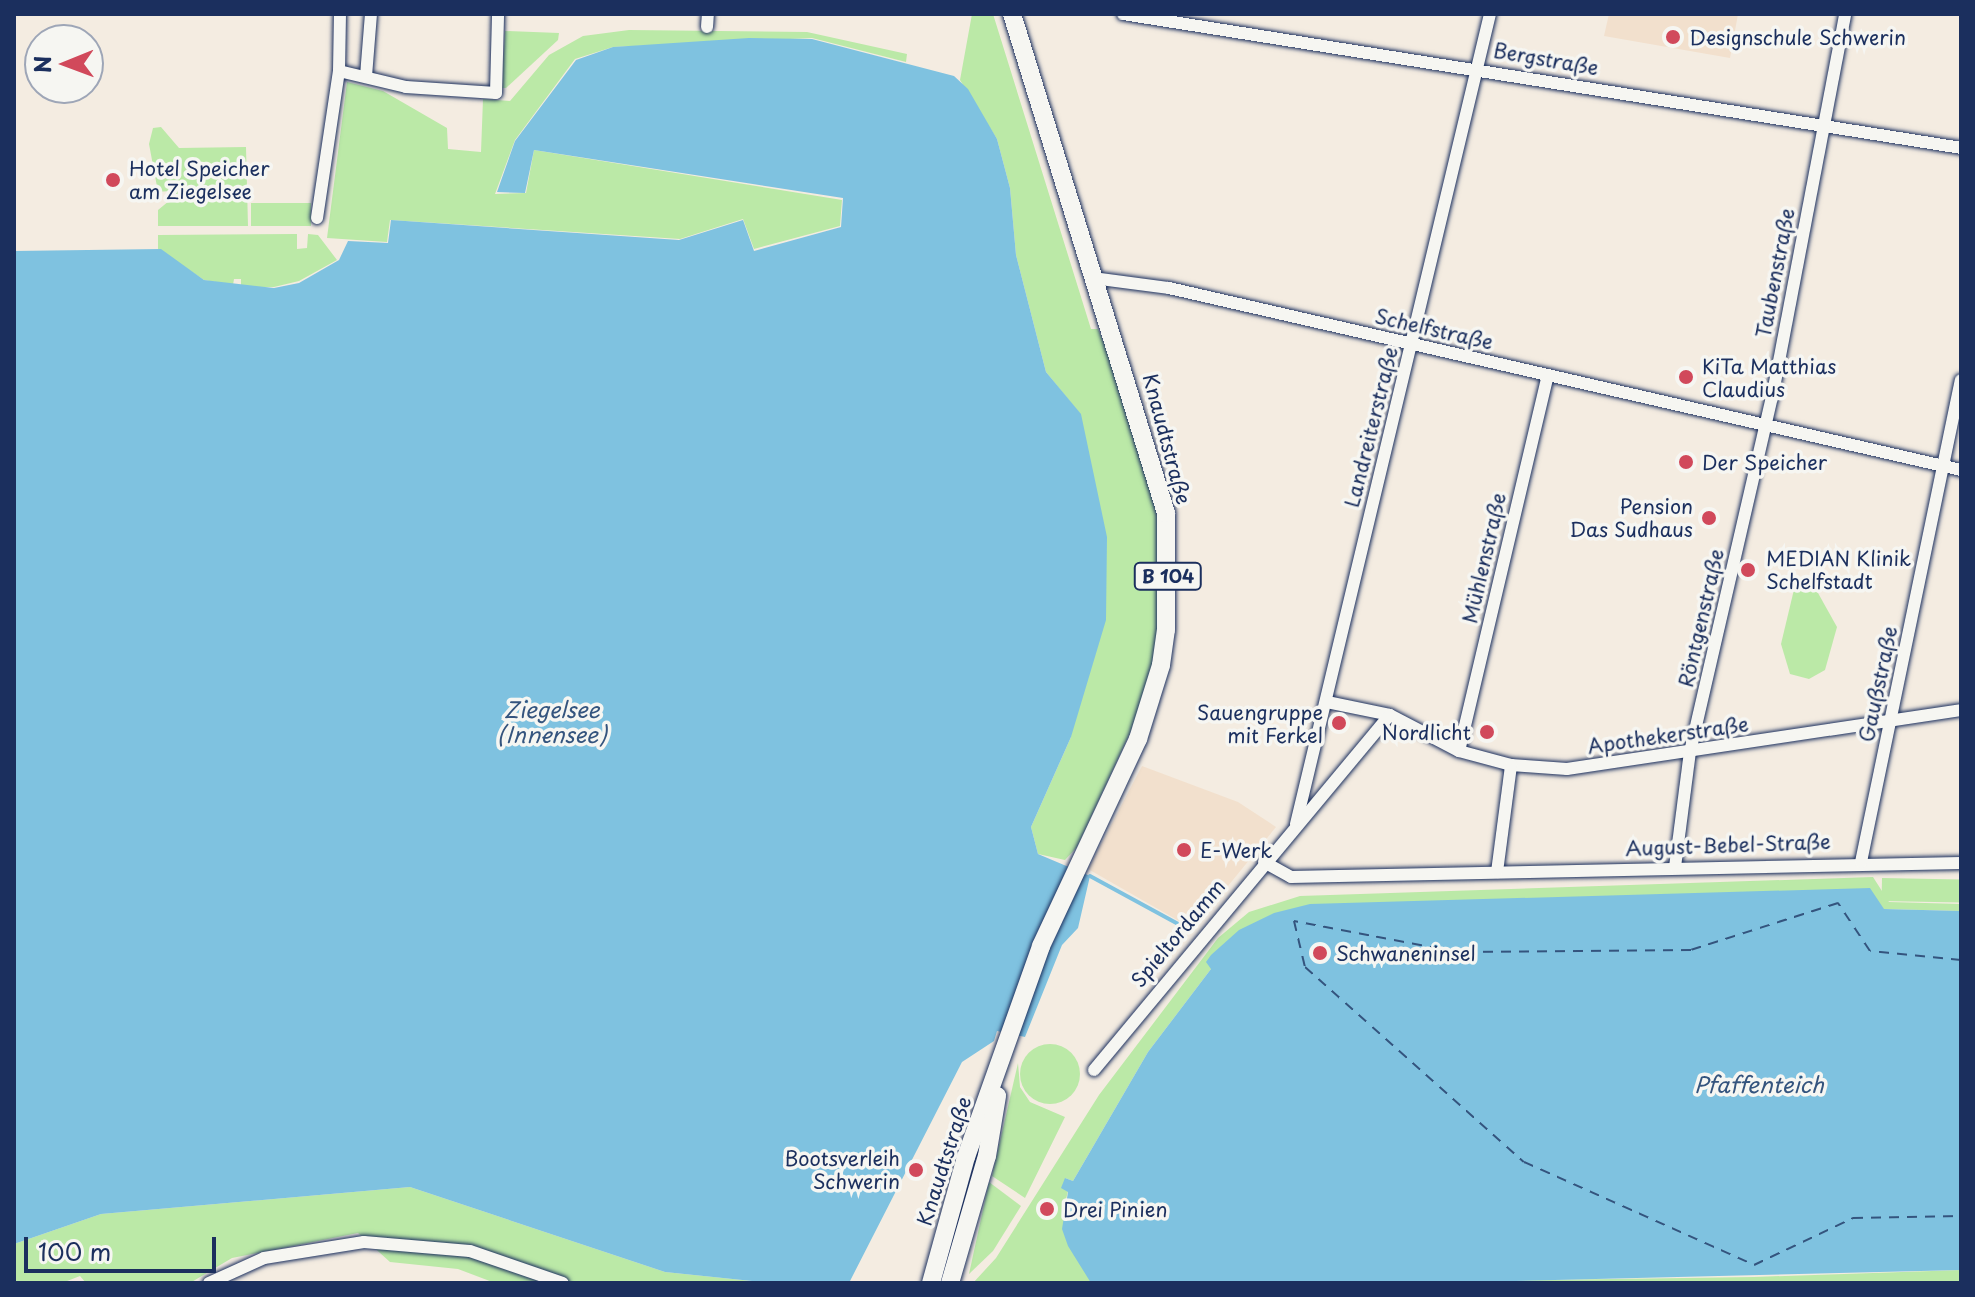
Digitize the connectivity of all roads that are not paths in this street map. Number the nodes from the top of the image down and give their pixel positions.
1 (340, 14) edge
2 (371, 14) edge
3 (498, 14) edge
4 (1012, 14) edge
5 (1123, 14) edge
6 (1490, 14) edge
7 (1845, 14) edge
8 (1479, 68) junction
9 (339, 71) junction
10 (366, 76) junction
11 (1823, 127) junction
12 (1961, 148) edge
13 (317, 218) dead end
14 (1093, 278) junction
15 (1412, 344) junction
16 (1548, 375) junction
17 (1961, 380) edge
18 (1765, 427) junction
19 (1942, 466) junction
20 (1961, 470) edge
21 (1327, 702) junction
22 (1961, 710) edge
23 (1390, 715) junction
24 (1892, 721) junction
25 (1459, 751) junction
26 (1690, 752) junction
27 (1511, 765) junction
28 (1296, 824) junction
29 (1264, 862) junction
30 (1861, 862) junction
31 (1961, 863) edge
32 (1675, 867) junction
33 (1497, 872) junction
34 (1004, 1054) junction
35 (1094, 1070) dead end
36 (209, 1283) edge
37 (563, 1283) edge
38 (931, 1283) edge
39 (950, 1283) edge

1 - 9 street
2 - 10 street
3 - 10 street
4 - 14 main road, Knaudtstraße / B 104
5 - 8 street, Bergstraße
6 - 8 street, Landreiterstraße
7 - 11 street, Taubenstraße
8 - 11 street, Bergstraße
8 - 15 street, Landreiterstraße
9 - 10 street
9 - 13 street
11 - 12 street, Bergstraße
11 - 18 street, Taubenstraße
14 - 15 street, Schelfstraße
14 - 34 main road, Knaudtstraße / B 104
15 - 16 street, Schelfstraße
15 - 21 street, Landreiterstraße
16 - 18 street, Schelfstraße
16 - 25 street, Mühlenstraße
17 - 19 street, Gaußstraße
18 - 19 street, Schelfstraße
18 - 26 street, Röntgenstraße
19 - 20 street, Schelfstraße
19 - 24 street, Gaußstraße
21 - 23 street, Apothekerstraße
21 - 28 street, Landreiterstraße
22 - 24 street, Apothekerstraße
23 - 25 street, Apothekerstraße
23 - 28 street, Spieltordamm
24 - 26 street, Apothekerstraße
24 - 30 street, Gaußstraße
25 - 27 street, Apothekerstraße
26 - 27 street, Apothekerstraße
26 - 32 street, Röntgenstraße
27 - 33 street
28 - 29 street, Spieltordamm
29 - 33 street, August-Bebel-Straße
29 - 35 street, Spieltordamm
30 - 31 street, August-Bebel-Straße
30 - 32 street, August-Bebel-Straße
32 - 33 street, August-Bebel-Straße
34 - 38 main road, Knaudtstraße / B 104
34 - 39 main road, Knaudtstraße / B 104
36 - 37 street

